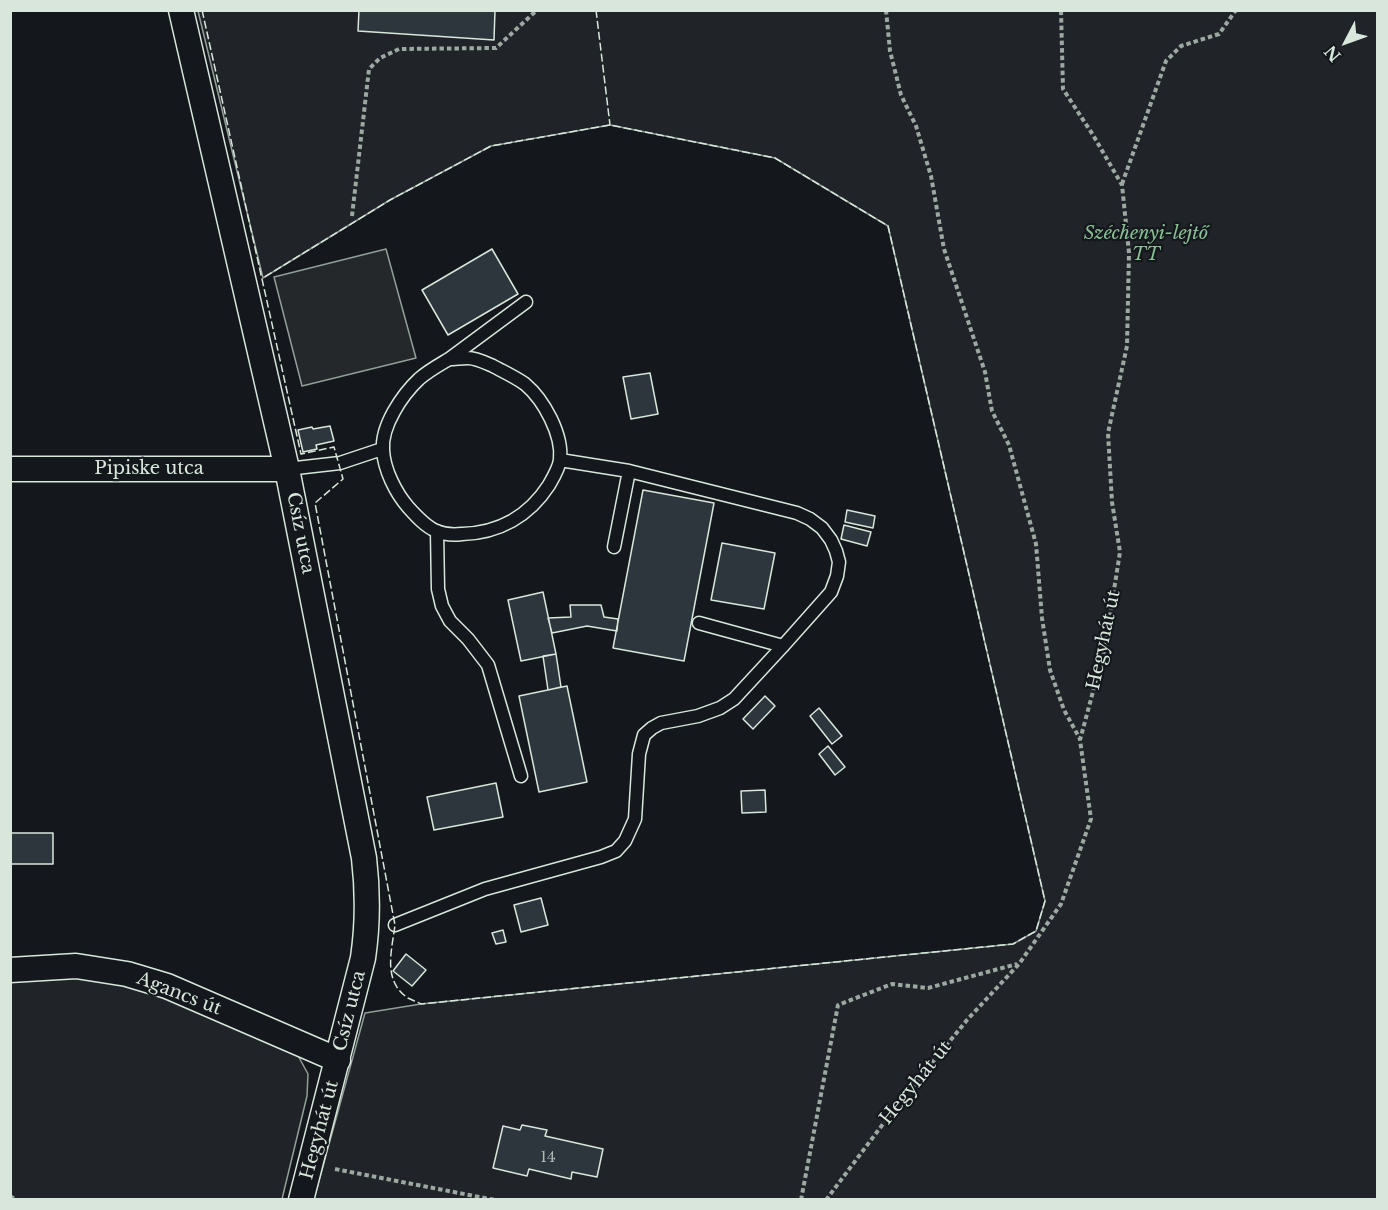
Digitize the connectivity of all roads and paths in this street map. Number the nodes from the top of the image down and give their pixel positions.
1 (181, 10) edge
2 (537, 10) edge
3 (886, 10) edge
4 (1061, 10) edge
5 (1236, 10) edge
6 (1122, 185) junction
7 (352, 216) dead end
8 (526, 302) dead end
9 (449, 359) junction
10 (382, 449) junction
11 (560, 460) junction
12 (287, 469) junction
13 (10, 470) edge
14 (628, 471) junction
15 (436, 531) junction
16 (614, 547) dead end
17 (699, 623) dead end
18 (783, 646) junction
19 (1080, 740) junction
20 (521, 776) dead end
21 (395, 925) dead end
22 (1019, 964) junction
23 (10, 970) edge
24 (338, 1060) junction
25 (311, 1164) junction
26 (10, 1196) edge
27 (16, 1200) edge
28 (301, 1200) edge
29 (495, 1200) edge
30 (801, 1200) edge
31 (826, 1200) edge

1 - 12 street, Csíz utca
2 - 7 path
3 - 19 path
4 - 6 path, Hegyhát út
5 - 6 path
6 - 19 path, Hegyhát út
8 - 9 lane
9 - 10 lane
9 - 11 lane
10 - 12 lane
10 - 15 lane
11 - 14 lane
11 - 15 lane
12 - 13 street, Pipiske utca
12 - 24 street, Csíz utca
14 - 16 lane
14 - 18 lane
15 - 20 lane
17 - 18 lane
18 - 21 lane
19 - 22 path, Hegyhát út
22 - 30 path
22 - 31 path, Hegyhát út
23 - 24 street, Agancs út
24 - 25 street, Hegyhát út
25 - 28 street, Hegyhát út
25 - 29 path
26 - 27 path

